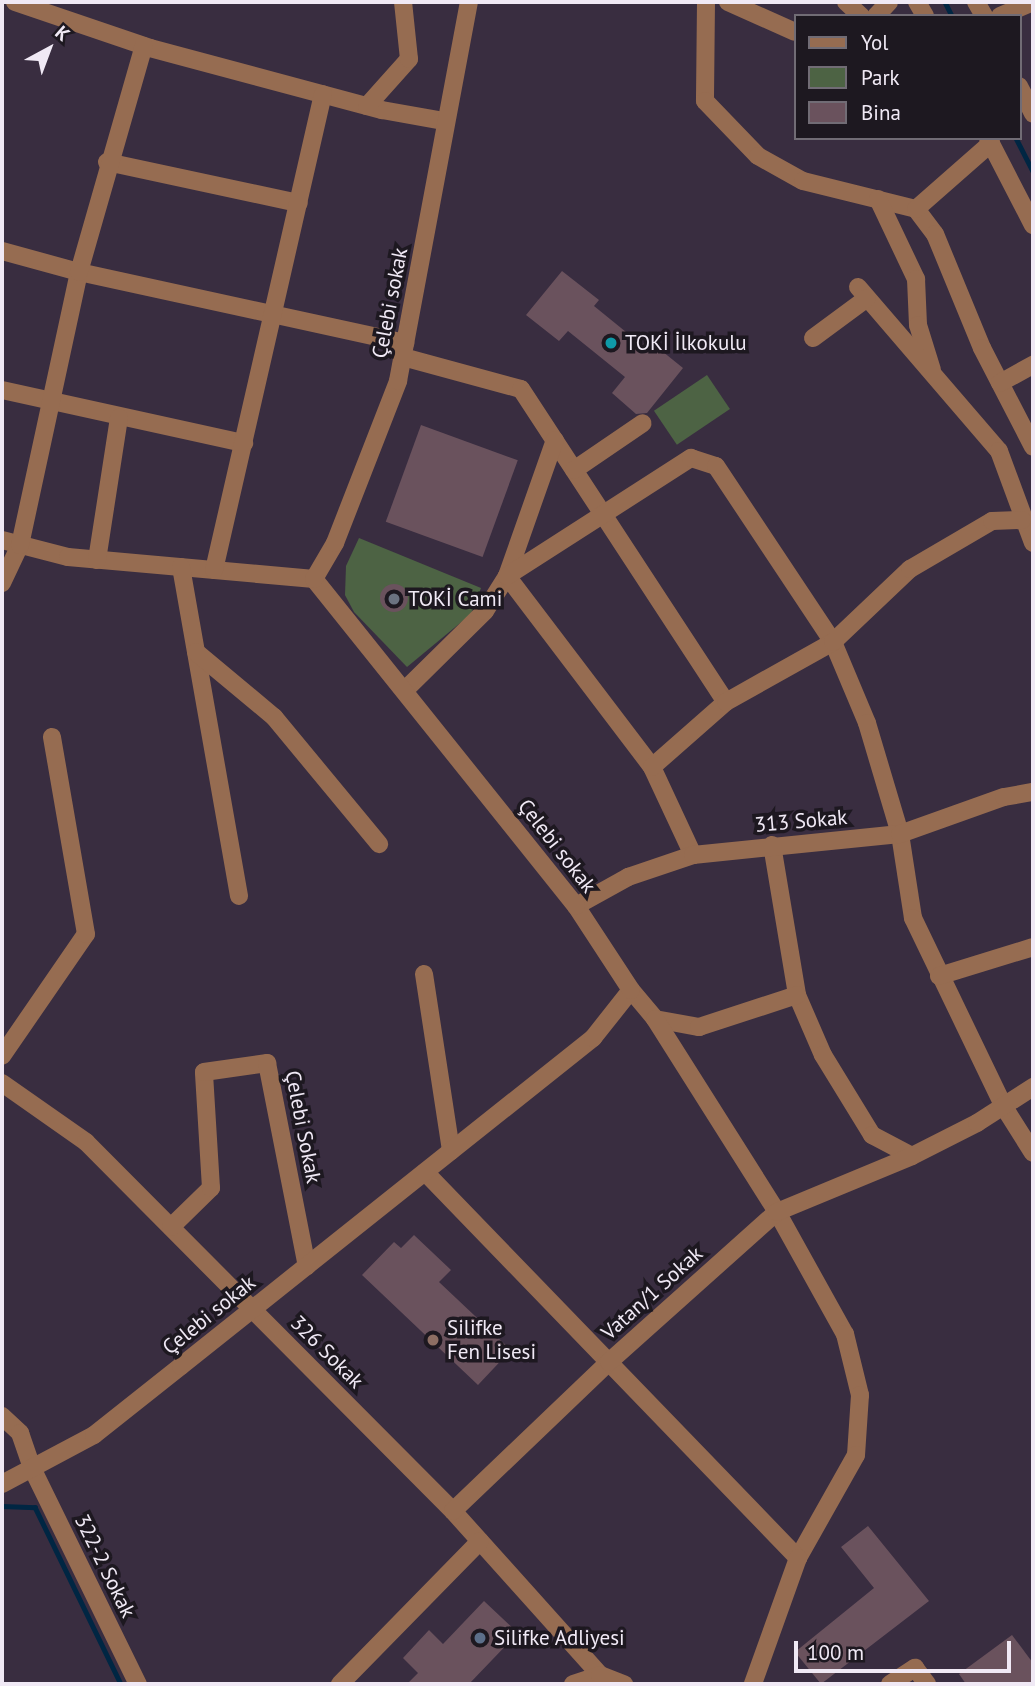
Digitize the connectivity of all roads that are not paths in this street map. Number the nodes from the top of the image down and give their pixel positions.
1 (15, 2) edge
2 (403, 2) edge
3 (469, 2) edge
4 (706, 2) edge
5 (729, 2) edge
6 (846, 2) edge
7 (1033, 2) edge
8 (859, 14) edge
9 (1005, 14) edge
10 (794, 33) edge
11 (144, 46) junction
12 (1021, 90) edge
13 (323, 94) junction
14 (367, 106) junction
15 (1033, 114) edge
16 (443, 121) junction
17 (990, 141) edge
18 (107, 162) junction
19 (878, 199) junction
20 (299, 203) junction
21 (916, 209) junction
22 (1033, 225) edge
23 (2, 251) edge
24 (79, 272) junction
25 (275, 315) junction
26 (813, 338) dead end
27 (404, 350) junction
28 (1033, 365) edge
29 (935, 378) junction
30 (1000, 383) junction
31 (2, 390) edge
32 (47, 403) junction
33 (118, 418) junction
34 (643, 423) dead end
35 (555, 440) junction
36 (244, 443) junction
37 (1033, 447) edge
38 (574, 470) junction
39 (602, 512) junction
40 (1022, 520) junction
41 (2, 540) edge
42 (1033, 543) edge
43 (20, 545) junction
44 (2, 555) edge
45 (97, 560) junction
46 (181, 567) junction
47 (214, 570) junction
48 (507, 576) junction
49 (314, 579) junction
50 (2, 583) edge
51 (833, 642) junction
52 (196, 652) junction
53 (405, 690) junction
54 (726, 702) junction
55 (52, 737) dead end
56 (652, 767) junction
57 (1033, 792) edge
58 (900, 834) junction
59 (379, 844) dead end
60 (772, 845) junction
61 (692, 855) junction
62 (239, 897) dead end
63 (576, 906) junction
64 (1033, 947) edge
65 (424, 974) dead end
66 (939, 976) junction
67 (631, 990) junction
68 (797, 995) junction
69 (655, 1019) junction
70 (2, 1056) edge
71 (2, 1083) edge
72 (1033, 1087) edge
73 (1004, 1107) junction
74 (451, 1152) junction
75 (1033, 1153) edge
76 (912, 1156) junction
77 (425, 1172) junction
78 (777, 1212) junction
79 (172, 1227) junction
80 (307, 1266) junction
81 (252, 1309) junction
82 (609, 1362) junction
83 (2, 1416) edge
84 (32, 1468) junction
85 (2, 1484) edge
86 (453, 1511) junction
87 (480, 1541) junction
88 (798, 1558) junction
89 (600, 1675) junction
90 (138, 1684) edge
91 (340, 1684) edge
92 (573, 1684) edge
93 (624, 1684) edge
94 (753, 1684) edge
95 (890, 1684) edge
96 (928, 1684) edge

1 - 11 street
2 - 14 street
3 - 16 street, Çelebi sokak
4 - 19 street
5 - 10 street
6 - 8 street
7 - 9 street
11 - 13 street
11 - 18 street
12 - 15 street
13 - 14 street
13 - 20 street
14 - 16 street
16 - 27 street, Çelebi sokak
17 - 21 street
17 - 22 street
18 - 20 street
18 - 24 street
19 - 21 street
19 - 29 street
20 - 25 street
21 - 30 street
23 - 24 street
24 - 25 street
24 - 32 street
25 - 27 street
25 - 36 street
26 - 29 street
27 - 35 street
27 - 49 street, Çelebi sokak
28 - 30 street
29 - 40 street
30 - 37 street
31 - 32 street
32 - 33 street
32 - 43 street
33 - 36 street
33 - 45 street
34 - 38 street
35 - 38 street
35 - 48 street
36 - 47 street
38 - 39 street
39 - 48 street
39 - 51 street
39 - 54 street
40 - 42 street
40 - 51 street
41 - 43 street
43 - 44 street
43 - 45 street
43 - 50 street
45 - 46 street
46 - 47 street
46 - 52 street
47 - 49 street
48 - 53 street
48 - 56 street
49 - 53 street, Çelebi sokak
51 - 54 street
51 - 58 street
52 - 59 street
52 - 62 street
53 - 63 street, Çelebi sokak
54 - 56 street
55 - 70 street
56 - 61 street
57 - 58 street, 313 Sokak
58 - 60 street, 313 Sokak
58 - 66 street
60 - 61 street, 313 Sokak
60 - 68 street
61 - 63 street, 313 Sokak
63 - 67 street, Çelebi sokak
64 - 66 street
65 - 74 street
66 - 73 street
67 - 69 street
67 - 74 street, Çelebi sokak
68 - 69 street
68 - 76 street
69 - 78 street
71 - 79 street, 326 Sokak
72 - 73 street, Vatan/1 Sokak
73 - 75 street
73 - 76 street, Vatan/1 Sokak
74 - 77 street, Çelebi sokak
76 - 78 street, Vatan/1 Sokak
77 - 80 street, Çelebi sokak
77 - 82 street
78 - 82 street, Vatan/1 Sokak
78 - 88 street
79 - 80 street, Çelebi Sokak
79 - 81 street, 326 Sokak
80 - 81 street, Çelebi sokak
81 - 84 street, Çelebi sokak
81 - 86 street, 326 Sokak
82 - 86 street, Vatan/1 Sokak
82 - 88 street
83 - 84 street, 322-2 Sokak
84 - 85 street, Çelebi sokak
84 - 90 street, 322-2 Sokak
86 - 87 street, 326 Sokak
87 - 89 street, 326 Sokak
87 - 91 street
88 - 94 street
89 - 92 street
89 - 93 street
95 - 96 street

